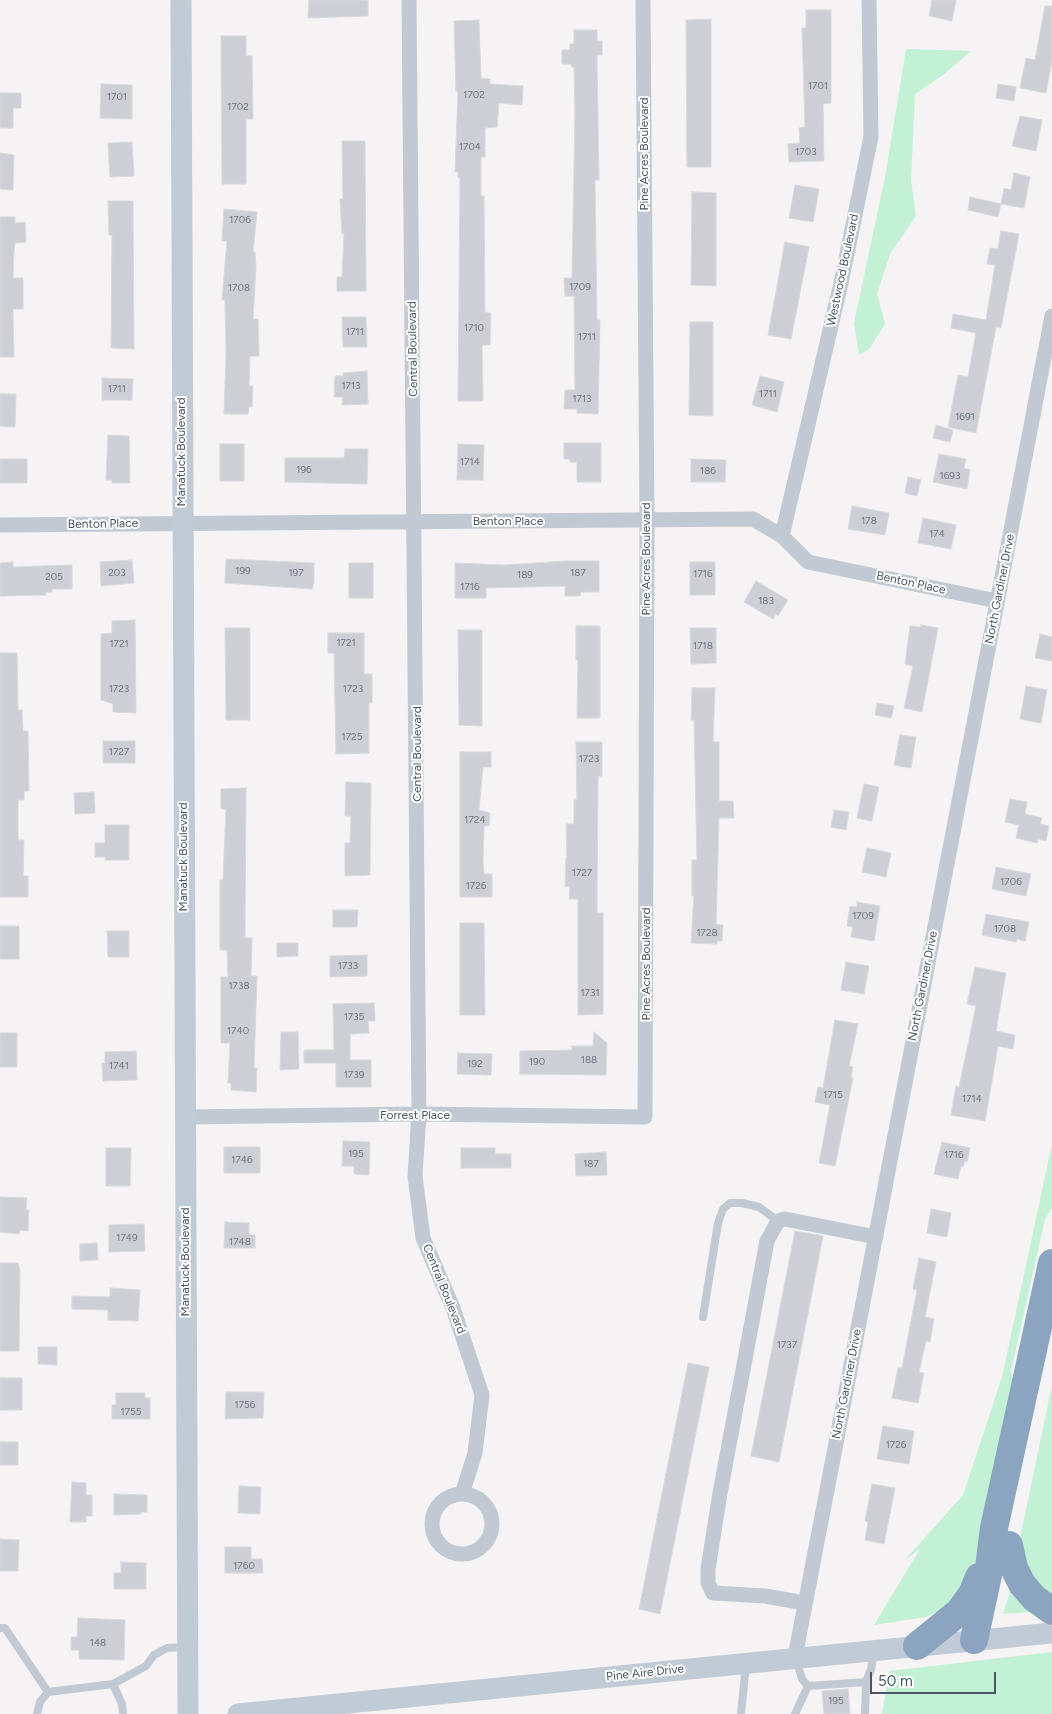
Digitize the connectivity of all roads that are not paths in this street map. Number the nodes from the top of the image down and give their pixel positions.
1 (181, 0) edge
2 (410, 0) edge
3 (643, 0) edge
4 (869, 0) edge
5 (1052, 316) edge
6 (647, 520) junction
7 (415, 521) junction
8 (181, 524) junction
9 (0, 525) edge
10 (782, 536) junction
11 (997, 601) junction
12 (419, 1114) junction
13 (184, 1117) junction
14 (645, 1117) joint
15 (778, 1221) junction
16 (876, 1237) junction
17 (1052, 1263) edge
18 (703, 1318) dead end
19 (1052, 1345) edge
20 (462, 1494) dead end
21 (1002, 1537) junction
22 (805, 1602) junction
23 (1052, 1611) edge
24 (0, 1628) edge
25 (1052, 1633) edge
26 (981, 1640) junction
27 (917, 1646) junction
28 (188, 1647) junction
29 (874, 1650) junction
30 (795, 1657) junction
31 (746, 1662) junction
32 (866, 1682) junction
33 (112, 1684) junction
34 (808, 1686) junction
35 (48, 1692) junction
36 (37, 1714) edge
37 (122, 1714) edge
38 (188, 1714) edge
39 (238, 1714) edge
40 (741, 1714) edge
41 (795, 1714) edge
42 (865, 1714) edge

1 - 8 street, Manatuck Boulevard
2 - 7 street, Central Boulevard
3 - 6 street, Pine Acres Boulevard
4 - 10 street, Westwood Boulevard
5 - 11 street, North Gardiner Drive
6 - 7 street, Benton Place
6 - 10 street, Benton Place
6 - 14 street, Pine Acres Boulevard
7 - 8 street, Benton Place
7 - 12 street, Central Boulevard
8 - 9 street, Benton Place
8 - 13 street, Manatuck Boulevard
10 - 11 street, Benton Place
11 - 16 street, North Gardiner Drive
12 - 13 street, Forrest Place
12 - 14 street, Forrest Place
12 - 20 street, Central Boulevard
13 - 28 street, Manatuck Boulevard
15 - 16 street
15 - 18 lane
15 - 22 street
16 - 22 street, North Gardiner Drive
17 - 21 highway
19 - 21 highway
21 - 23 highway
21 - 26 highway
21 - 27 highway
22 - 30 street, North Gardiner Drive
24 - 35 lane
25 - 26 street, Pine Aire Drive
26 - 27 street, Pine Aire Drive
27 - 29 street, Pine Aire Drive
28 - 33 lane
28 - 38 street, Manatuck Boulevard
29 - 30 street, Pine Aire Drive
29 - 32 lane
30 - 31 street, Pine Aire Drive
30 - 34 lane
31 - 39 street, Pine Aire Drive
31 - 40 lane
32 - 34 lane
32 - 42 lane
33 - 35 lane
33 - 37 lane
34 - 41 lane
35 - 36 lane

